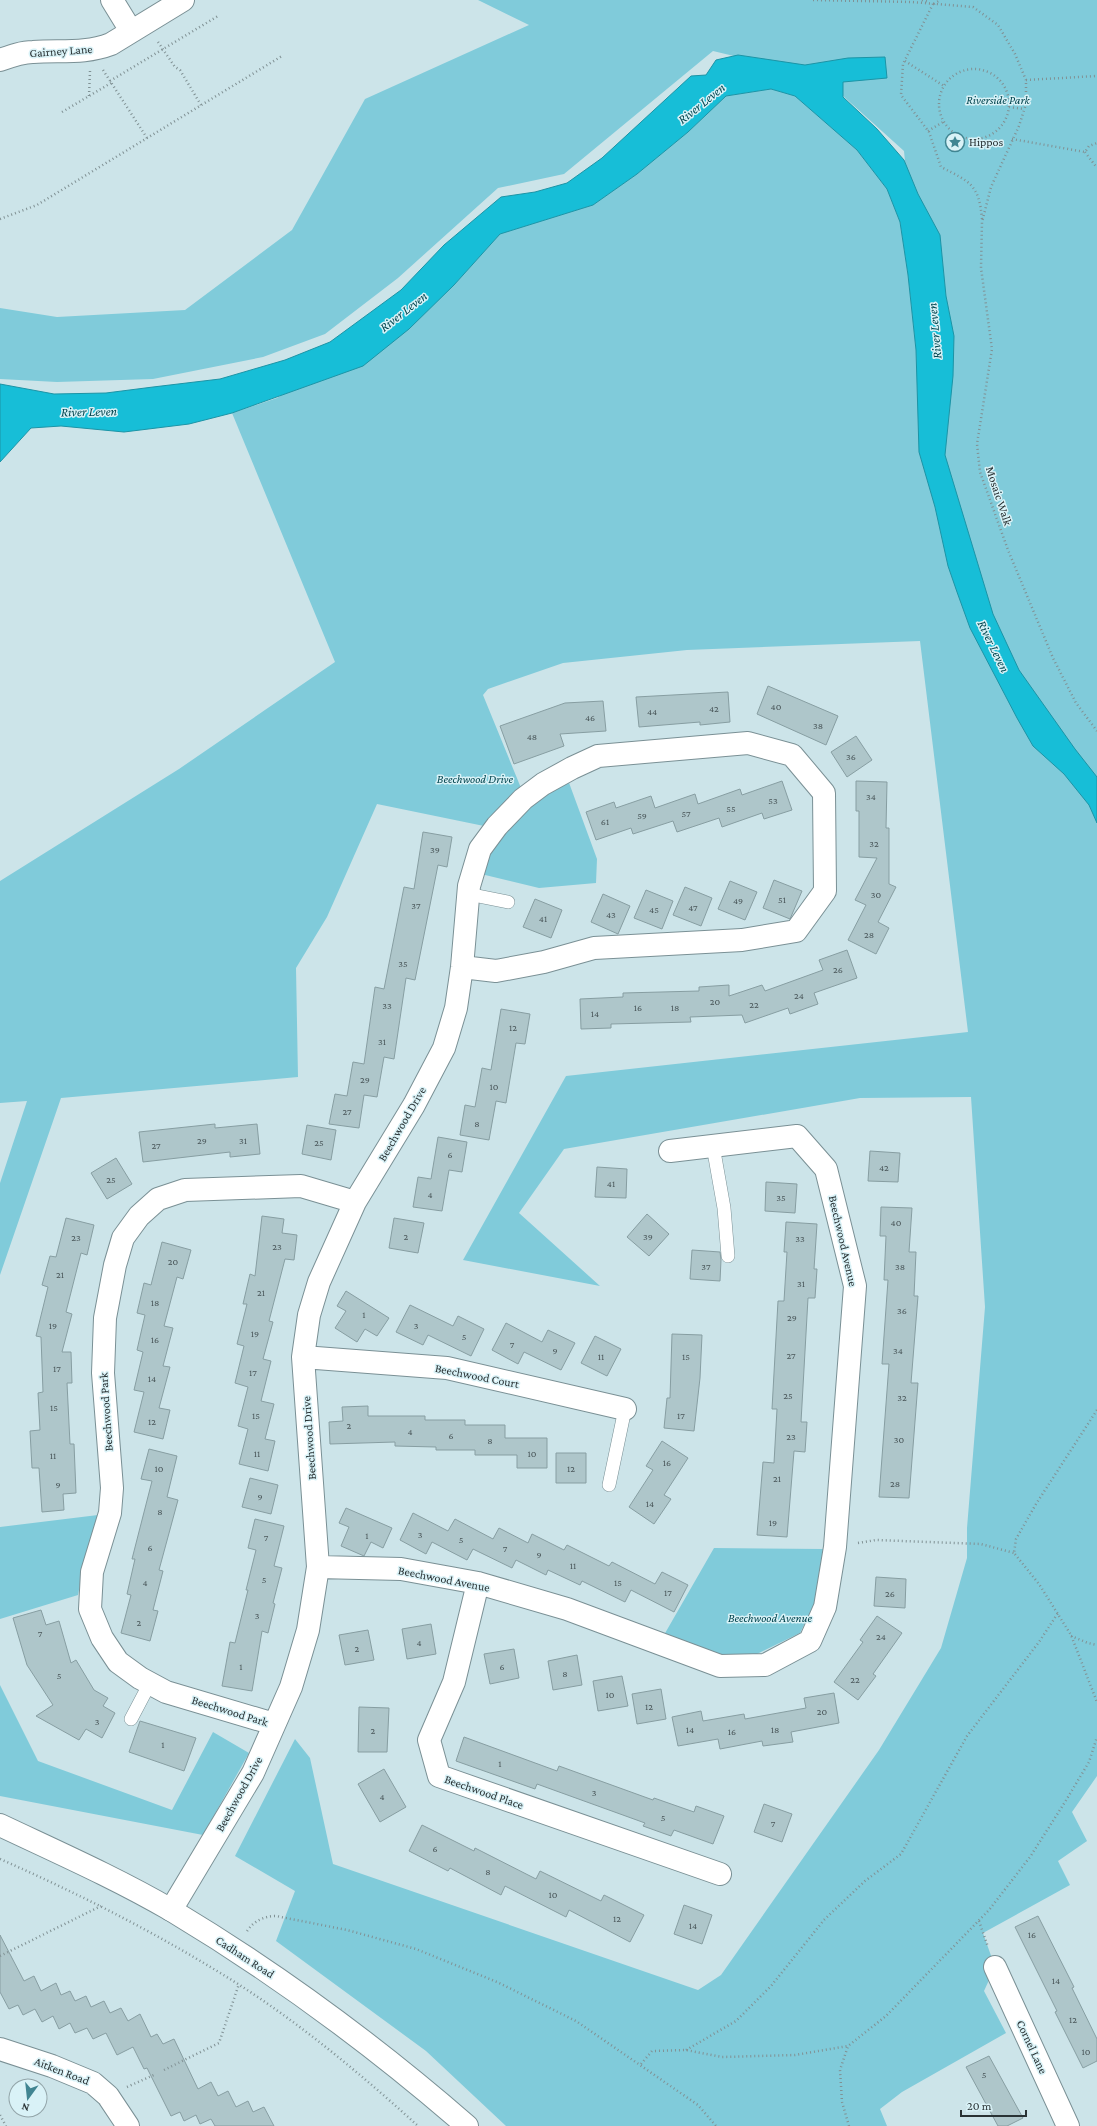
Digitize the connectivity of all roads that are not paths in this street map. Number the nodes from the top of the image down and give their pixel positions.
1 (112, 0) edge
2 (183, 0) edge
3 (139, 27) junction
4 (0, 60) edge
5 (468, 894) junction
6 (508, 902) dead end
7 (462, 967) junction
8 (713, 1146) junction
9 (670, 1151) dead end
10 (355, 1202) junction
11 (728, 1256) dead end
12 (303, 1357) junction
13 (625, 1409) joint
14 (609, 1485) dead end
15 (318, 1567) junction
16 (478, 1583) junction
17 (150, 1683) junction
18 (131, 1719) dead end
19 (274, 1724) junction
20 (0, 1825) edge
21 (720, 1874) dead end
22 (171, 1910) junction
23 (995, 1967) road end
24 (0, 2049) edge
25 (128, 2126) edge
26 (467, 2126) edge
27 (1068, 2126) edge

1 - 3 street
2 - 3 street, Gairney Lane
3 - 4 street, Gairney Lane
5 - 6 lane
5 - 7 street, Beechwood Drive
5 - 7 street, Beechwood Drive
7 - 10 street, Beechwood Drive
8 - 9 street, Beechwood Avenue
8 - 11 lane
8 - 16 street, Beechwood Avenue
10 - 12 street, Beechwood Drive
10 - 17 street, Beechwood Park
12 - 13 street, Beechwood Court
12 - 15 street, Beechwood Drive
13 - 14 lane
15 - 16 street, Beechwood Avenue
15 - 19 street, Beechwood Drive
16 - 21 street, Beechwood Place
17 - 18 lane
17 - 19 street, Beechwood Park
19 - 22 street, Beechwood Drive
20 - 22 street, Cadham Road
22 - 26 street, Cadham Road
23 - 27 street, Cornel Lane
24 - 25 street, Aitken Road

